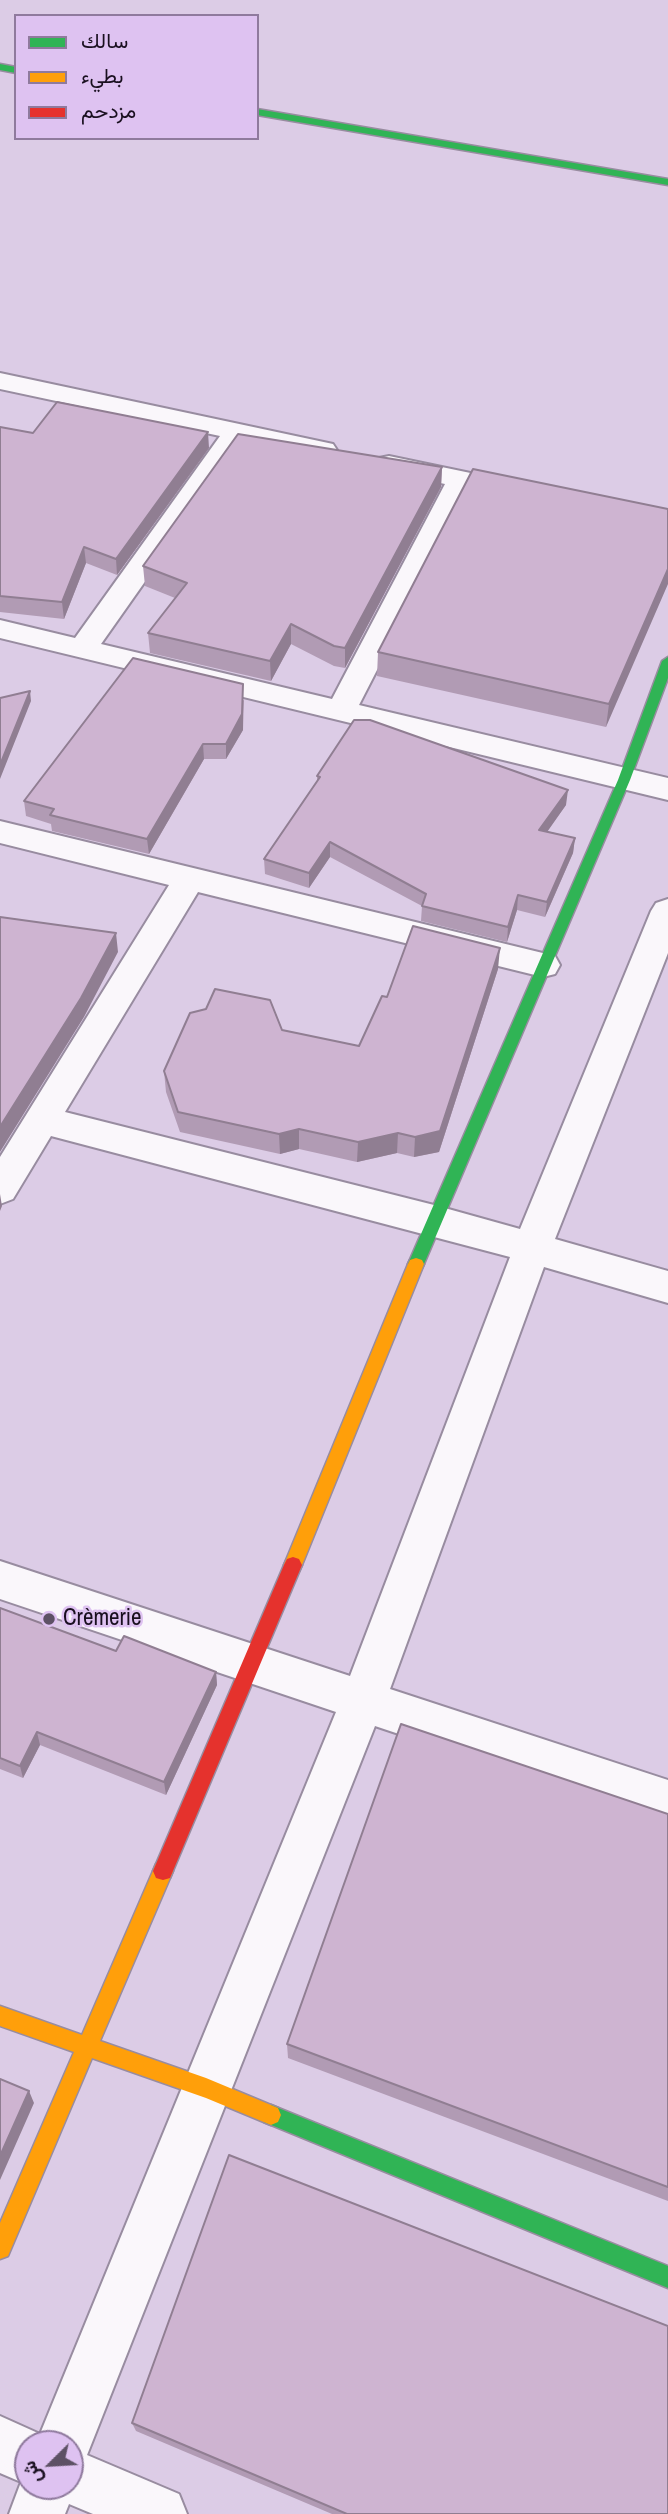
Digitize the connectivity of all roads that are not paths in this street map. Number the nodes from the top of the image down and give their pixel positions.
1 (259, 112) edge
2 (668, 182) edge
3 (6, 390) edge
4 (237, 432) junction
5 (461, 480) junction
6 (538, 496) edge
7 (0, 629) edge
8 (82, 649) junction
9 (668, 661) edge
10 (341, 710) junction
11 (624, 780) junction
12 (668, 789) edge
13 (0, 832) edge
14 (190, 877) junction
15 (668, 911) edge
16 (543, 965) junction
17 (41, 1120) junction
18 (0, 1189) edge
19 (434, 1220) junction
20 (531, 1250) junction
21 (668, 1287) edge
22 (0, 1580) edge
23 (253, 1664) junction
24 (363, 1700) junction
25 (668, 1802) edge
26 (0, 2016) edge
27 (86, 2048) junction
28 (206, 2088) junction
29 (0, 2248) edge
30 (668, 2277) edge
31 (70, 2430) edge
32 (84, 2482) edge
33 (159, 2514) edge

1 - 2 street
3 - 4 street
4 - 5 street
4 - 8 street
5 - 6 street
5 - 10 street
7 - 8 street
8 - 10 street
9 - 11 street
10 - 11 street
11 - 12 street
11 - 16 street
13 - 14 street
14 - 16 street
14 - 17 street
15 - 20 street
16 - 19 street
17 - 18 street
17 - 19 street
19 - 20 street
19 - 23 street
20 - 21 street
20 - 24 street
22 - 23 street
23 - 24 street
23 - 27 street
24 - 25 street
24 - 28 street
26 - 27 street
27 - 28 street
27 - 29 street
28 - 30 street
28 - 31 street
32 - 33 street

